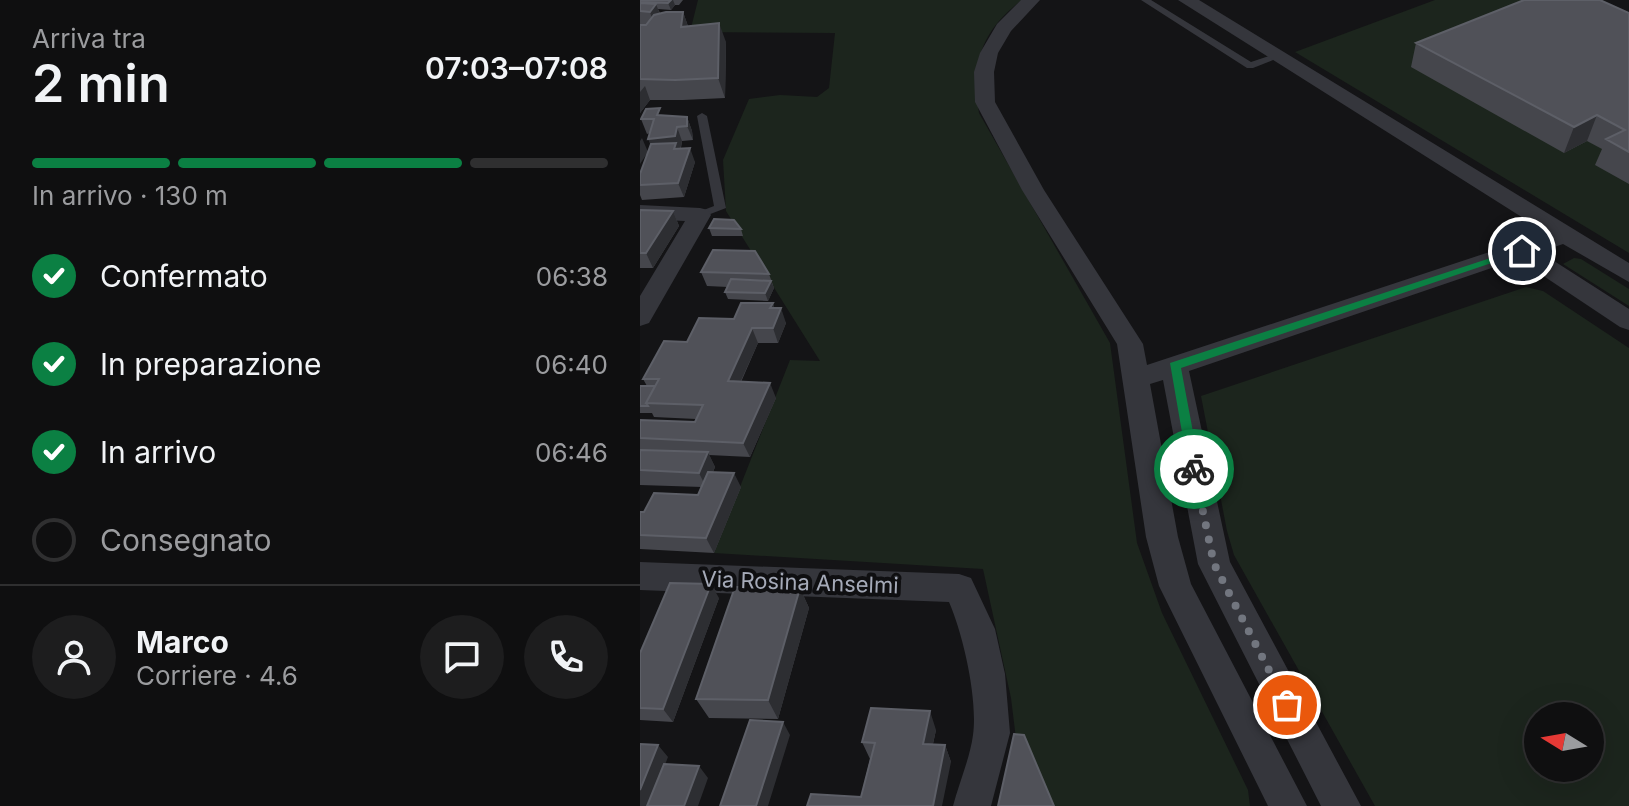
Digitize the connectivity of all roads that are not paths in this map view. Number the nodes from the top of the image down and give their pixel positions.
1 (1031, 0) edge
2 (1145, 0) edge
3 (1187, 0) edge
4 (1278, 56) junction
5 (702, 116) dead end
6 (640, 212) edge
7 (700, 215) junction
8 (1566, 235) junction
9 (1522, 251) junction
10 (1629, 274) edge
11 (640, 317) edge
12 (1629, 321) edge
13 (1174, 366) junction
14 (1136, 379) junction
15 (640, 576) edge
16 (972, 806) edge
17 (1288, 806) edge
18 (1342, 806) edge

1 - 14 street
2 - 4 lane
3 - 4 street
4 - 8 street
5 - 7 lane
6 - 7 street
7 - 11 street
8 - 9 street
8 - 10 street
9 - 12 street
9 - 13 street
13 - 14 street
13 - 18 street
14 - 17 street
15 - 16 street, Via Rosina Anselmi

